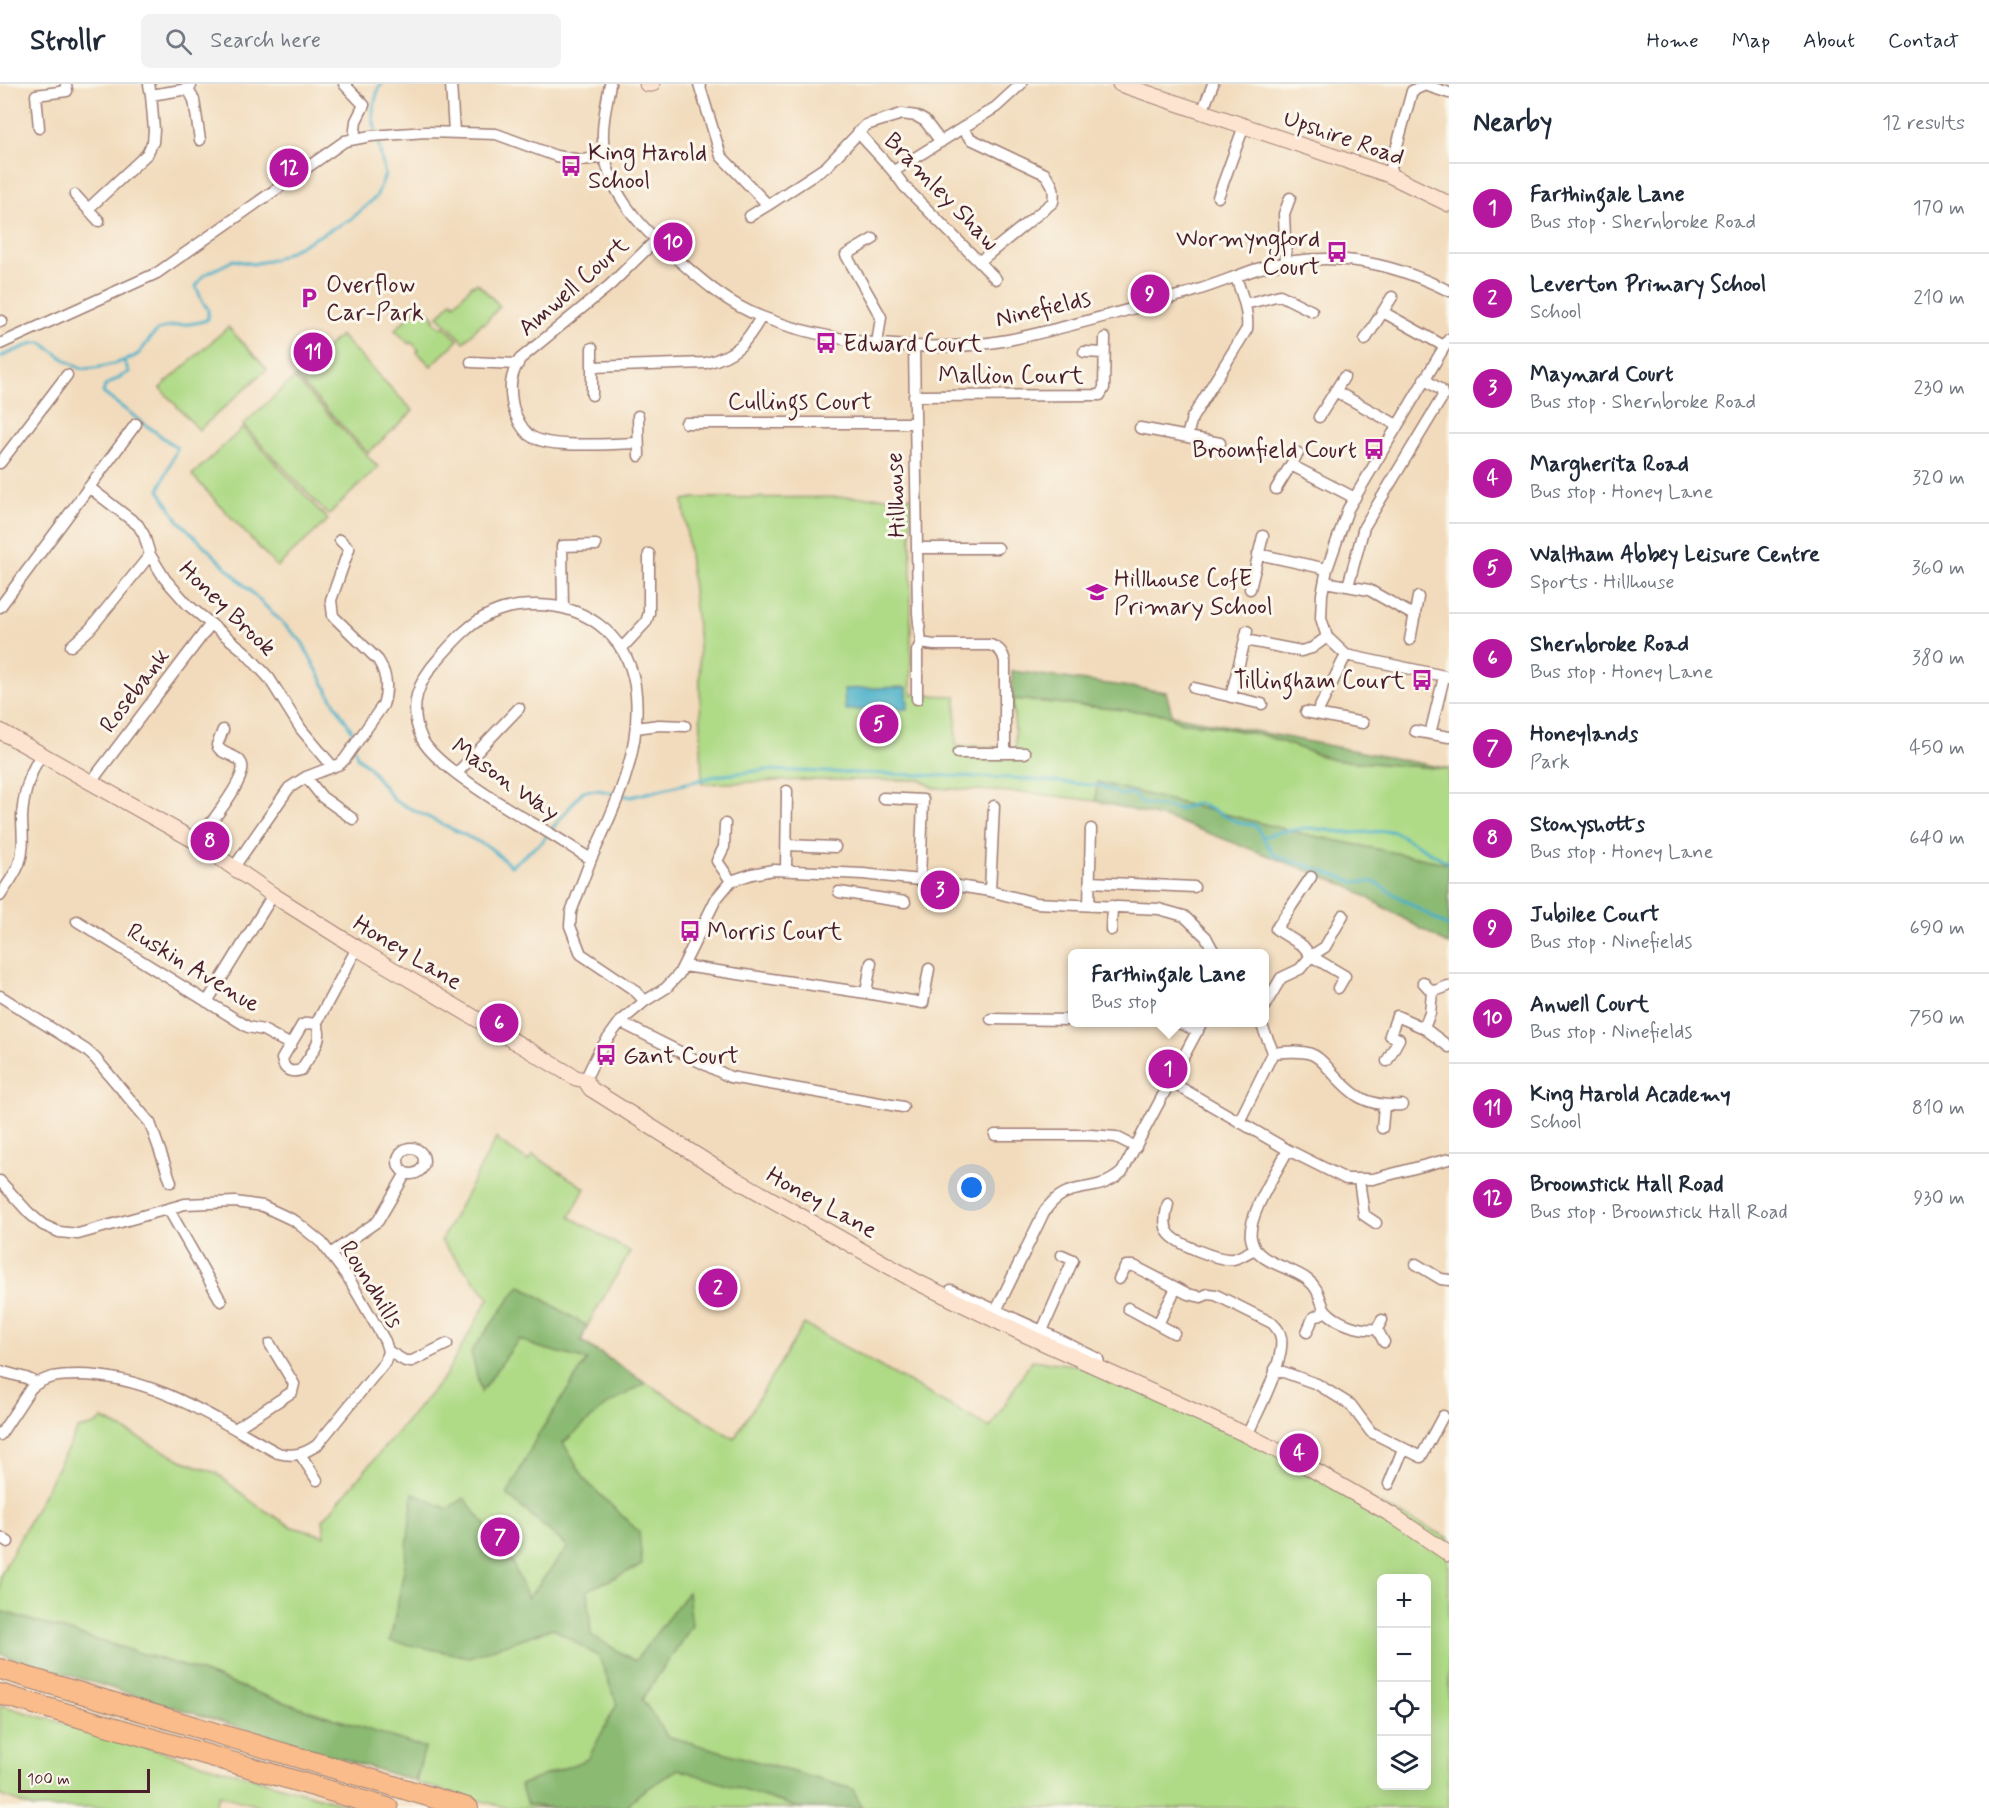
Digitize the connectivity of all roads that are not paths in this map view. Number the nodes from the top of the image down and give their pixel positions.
1 (66, 84) edge
2 (344, 84) edge
3 (451, 84) edge
4 (610, 84) edge
5 (647, 84) edge
6 (652, 84) edge
7 (699, 84) edge
8 (1021, 84) edge
9 (1120, 84) edge
10 (1213, 84) edge
11 (190, 87) edge
12 (150, 89) edge
13 (1449, 93) edge
14 (1202, 112) junction
15 (1244, 126) junction
16 (39, 128) dead end
17 (962, 129) junction
18 (454, 132) junction
19 (858, 132) junction
20 (354, 139) junction
21 (200, 140) dead end
22 (940, 142) junction
23 (604, 157) junction
24 (894, 171) junction
25 (1389, 176) junction
26 (75, 195) dead end
27 (1218, 197) dead end
28 (1290, 198) dead end
29 (1449, 204) edge
30 (768, 205) junction
31 (88, 209) junction
32 (750, 216) dead end
33 (99, 221) dead end
34 (873, 239) dead end
35 (656, 240) junction
36 (980, 261) junction
37 (1286, 262) junction
38 (1236, 277) junction
39 (996, 279) dead end
40 (1449, 291) edge
41 (1392, 297) dead end
42 (1245, 304) junction
43 (1312, 311) dead end
44 (1383, 312) junction
45 (761, 317) junction
46 (1105, 338) dead end
47 (1365, 340) dead end
48 (1447, 342) edge
49 (0, 344) edge
50 (877, 344) junction
51 (914, 345) junction
52 (592, 348) dead end
53 (1084, 352) dead end
54 (1104, 353) junction
55 (471, 362) dead end
56 (518, 364) junction
57 (592, 367) junction
58 (67, 375) dead end
59 (1344, 377) dead end
60 (1424, 379) junction
61 (1335, 391) junction
62 (592, 395) dead end
63 (914, 396) junction
64 (638, 416) dead end
65 (1319, 417) dead end
66 (686, 423) dead end
67 (914, 423) junction
68 (136, 424) dead end
69 (1397, 425) junction
70 (1140, 428) dead end
71 (1187, 436) junction
72 (638, 443) junction
73 (1220, 443) dead end
74 (1298, 453) dead end
75 (639, 456) dead end
76 (0, 463) edge
77 (1291, 465) junction
78 (90, 488) junction
79 (1276, 489) dead end
80 (1354, 498) junction
81 (1263, 536) dead end
82 (340, 540) dead end
83 (596, 545) dead end
84 (918, 548) junction
85 (998, 548) dead end
86 (649, 554) dead end
87 (1258, 554) junction
88 (150, 555) junction
89 (1327, 569) junction
90 (1325, 582) junction
91 (1348, 586) junction
92 (1250, 589) dead end
93 (1418, 597) dead end
94 (0, 607) edge
95 (563, 607) junction
96 (1415, 616) junction
97 (210, 625) junction
98 (1327, 637) junction
99 (1410, 640) dead end
100 (921, 643) junction
101 (71, 646) dead end
102 (621, 650) junction
103 (1346, 655) junction
104 (1446, 677) edge
105 (1194, 688) dead end
106 (1231, 697) junction
107 (917, 699) dead end
108 (1262, 704) dead end
109 (519, 708) dead end
110 (1363, 723) dead end
111 (685, 726) dead end
112 (636, 728) junction
113 (223, 730) dead end
114 (0, 731) edge
115 (1415, 731) dead end
116 (1430, 734) junction
117 (1449, 737) edge
118 (958, 753) dead end
119 (1005, 753) junction
120 (1025, 753) dead end
121 (42, 754) junction
122 (333, 767) junction
123 (457, 773) junction
124 (306, 777) junction
125 (91, 782) junction
126 (787, 791) dead end
127 (883, 798) dead end
128 (994, 806) dead end
129 (353, 819) dead end
130 (725, 824) dead end
131 (1091, 829) dead end
132 (197, 842) junction
133 (787, 845) junction
134 (835, 847) dead end
135 (591, 859) junction
136 (234, 867) junction
137 (786, 869) junction
138 (863, 874) junction
139 (1311, 877) dead end
140 (920, 880) junction
141 (731, 881) junction
142 (1090, 882) junction
143 (1194, 887) dead end
144 (990, 891) junction
145 (839, 892) dead end
146 (273, 895) junction
147 (0, 896) edge
148 (862, 896) junction
149 (905, 902) dead end
150 (1089, 905) junction
151 (1112, 906) junction
152 (1343, 915) dead end
153 (77, 921) dead end
154 (1111, 930) dead end
155 (357, 948) junction
156 (1212, 949) edge
157 (1311, 956) junction
158 (871, 963) dead end
159 (684, 966) junction
160 (929, 969) dead end
161 (1423, 982) dead end
162 (1448, 986) edge
163 (1338, 988) dead end
164 (1432, 992) junction
165 (866, 993) junction
166 (0, 996) edge
167 (1269, 999) edge
168 (645, 1001) junction
169 (207, 1002) junction
170 (991, 1019) dead end
171 (1068, 1020) edge
172 (620, 1022) junction
173 (316, 1024) junction
174 (1200, 1027) edge
175 (1263, 1027) edge
176 (1424, 1028) junction
177 (291, 1045) junction
178 (1449, 1047) edge
179 (1273, 1053) junction
180 (1387, 1061) dead end
181 (585, 1080) junction
182 (1171, 1082) junction
183 (1402, 1105) dead end
184 (1384, 1106) junction
185 (903, 1107) dead end
186 (1239, 1122) junction
187 (1382, 1128) dead end
188 (995, 1135) dead end
189 (1136, 1147) junction
190 (1288, 1150) junction
191 (1449, 1159) edge
192 (406, 1173) dead end
193 (1359, 1180) junction
194 (0, 1181) edge
195 (171, 1182) dead end
196 (1168, 1204) dead end
197 (169, 1209) junction
198 (1376, 1223) dead end
199 (1255, 1249) junction
200 (330, 1254) junction
201 (1062, 1255) dead end
202 (1416, 1264) dead end
203 (1119, 1279) dead end
204 (1449, 1280) edge
205 (1176, 1288) junction
206 (220, 1301) dead end
207 (1128, 1308) dead end
208 (1326, 1311) junction
209 (994, 1315) junction
210 (1158, 1324) junction
211 (1042, 1331) junction
212 (1307, 1332) dead end
213 (1174, 1333) dead end
214 (1384, 1342) dead end
215 (270, 1344) dead end
216 (447, 1344) dead end
217 (388, 1351) junction
218 (1100, 1368) junction
219 (1275, 1369) junction
220 (0, 1371) edge
221 (37, 1383) junction
222 (1443, 1416) dead end
223 (235, 1429) junction
224 (0, 1435) edge
225 (1247, 1435) junction
226 (1402, 1449) junction
227 (300, 1454) junction
228 (317, 1480) dead end
229 (1389, 1484) dead end
230 (1449, 1554) edge
231 (0, 1669) edge
232 (0, 1694) edge
233 (388, 1808) edge
234 (468, 1808) edge

1 - 16 street
2 - 20 street
3 - 18 street
4 - 23 street, Ninefields
5 - 6 street
7 - 30 street
8 - 17 street
9 - 14 street, Upshire Road
10 - 14 street
11 - 12 street
11 - 21 street
12 - 31 street
13 - 25 street
14 - 15 street, Upshire Road
15 - 25 street, Upshire Road
15 - 27 street
17 - 22 street
17 - 36 street
18 - 20 street
18 - 23 street
19 - 22 street
19 - 24 street, Bramley Shaw
19 - 30 street
20 - 49 street
22 - 24 street
23 - 35 street, Ninefields
24 - 36 street, Bramley Shaw
25 - 29 street, Upshire Road
26 - 31 street
28 - 37 street
30 - 32 street
31 - 33 street
34 - 50 street
35 - 45 street, Ninefields
35 - 56 street, Amwell Court
36 - 39 street, Bramley Shaw
37 - 38 street, Ninefields
37 - 40 street, Ninefields
38 - 42 street
38 - 51 street, Ninefields
41 - 44 street
42 - 43 street
42 - 71 street
44 - 47 street
44 - 48 street
45 - 50 street, Ninefields
45 - 57 street
46 - 54 street, Mallion Court
48 - 60 street
50 - 51 street, Ninefields
51 - 63 street, Hillhouse
52 - 57 street
53 - 54 street, Mallion Court
54 - 63 street, Mallion Court
55 - 56 street, Amwell Court
56 - 72 street, Amwell Court
57 - 62 street
58 - 76 street
59 - 61 street
60 - 69 street
60 - 91 street
61 - 65 street
61 - 69 street
63 - 67 street, Hillhouse
64 - 72 street
66 - 67 street, Cullings Court
67 - 84 street, Hillhouse
68 - 78 street
69 - 80 street
70 - 71 street
71 - 73 street
72 - 75 street
74 - 77 street
77 - 79 street
77 - 80 street
78 - 88 street, Honey Brook
78 - 94 street
80 - 89 street
81 - 87 street
82 - 122 street
83 - 95 street
84 - 85 street
84 - 100 street, Hillhouse
86 - 102 street
87 - 89 street
87 - 92 street
88 - 97 street, Honey Brook
88 - 101 street
89 - 90 street
90 - 91 street
90 - 98 street
91 - 96 street
93 - 96 street
95 - 102 street, Mason Way
95 - 123 street, Mason Way
96 - 99 street
97 - 122 street, Honey Brook
97 - 125 street, Rosebank
98 - 103 street
98 - 106 street
100 - 107 street, Hillhouse
100 - 119 street
102 - 112 street, Mason Way
103 - 104 street
103 - 110 street
104 - 116 street
105 - 106 street
106 - 108 street
109 - 123 street
111 - 112 street
112 - 135 street, Mason Way
113 - 132 street
114 - 121 street, Honey Lane
115 - 116 street
116 - 117 street
118 - 119 street
119 - 120 street
121 - 125 street, Honey Lane
121 - 147 street
122 - 124 street
123 - 135 street, Mason Way
124 - 129 street
124 - 136 street
125 - 132 street, Honey Lane
126 - 133 street
127 - 140 street
128 - 144 street
130 - 141 street
131 - 142 street
132 - 136 street, Honey Lane
133 - 134 street
133 - 137 street
135 - 168 street, Mason Way
136 - 146 street, Honey Lane
137 - 138 street
137 - 141 street
138 - 140 street
138 - 148 street
139 - 157 street
140 - 144 street
141 - 159 street
142 - 143 street
142 - 150 street
144 - 150 street
145 - 148 street
146 - 155 street, Honey Lane
146 - 169 street
148 - 149 street
150 - 151 street
151 - 154 street
151 - 156 street
152 - 157 street
153 - 169 street, Ruskin Avenue
155 - 173 street
155 - 181 street, Honey Lane
157 - 163 street
157 - 167 street
158 - 165 street
159 - 165 street
159 - 168 street
160 - 165 street
161 - 164 street
162 - 164 street
164 - 176 street
166 - 195 street
168 - 172 street
169 - 177 street, Ruskin Avenue
170 - 171 street
172 - 181 street
172 - 185 street
173 - 177 street
173 - 177 street
174 - 182 street
175 - 179 street
176 - 178 street
176 - 180 street
179 - 184 street
179 - 186 street
181 - 209 street, Honey Lane
182 - 186 street
182 - 189 street
183 - 184 street
184 - 187 street
186 - 190 street
188 - 189 street
189 - 209 street
190 - 193 street
190 - 199 street
191 - 193 street
192 - 200 street
193 - 198 street
194 - 197 street, Roundhills
196 - 199 street
197 - 200 street, Roundhills
197 - 206 street
199 - 208 street
200 - 217 street, Roundhills
201 - 211 street
202 - 204 street
203 - 205 street
205 - 210 street
205 - 219 street
207 - 210 street
208 - 212 street
208 - 214 street
209 - 211 street, Honey Lane
209 - 218 street, Honey Lane
210 - 213 street
211 - 218 street, Honey Lane
215 - 223 street
216 - 217 street
217 - 227 street, Roundhills
218 - 225 street, Honey Lane
219 - 225 street
219 - 226 street
220 - 221 street
221 - 223 street
221 - 224 street
222 - 226 street
223 - 227 street
225 - 230 street, Honey Lane
226 - 229 street
227 - 228 street
231 - 234 highway
232 - 233 highway

